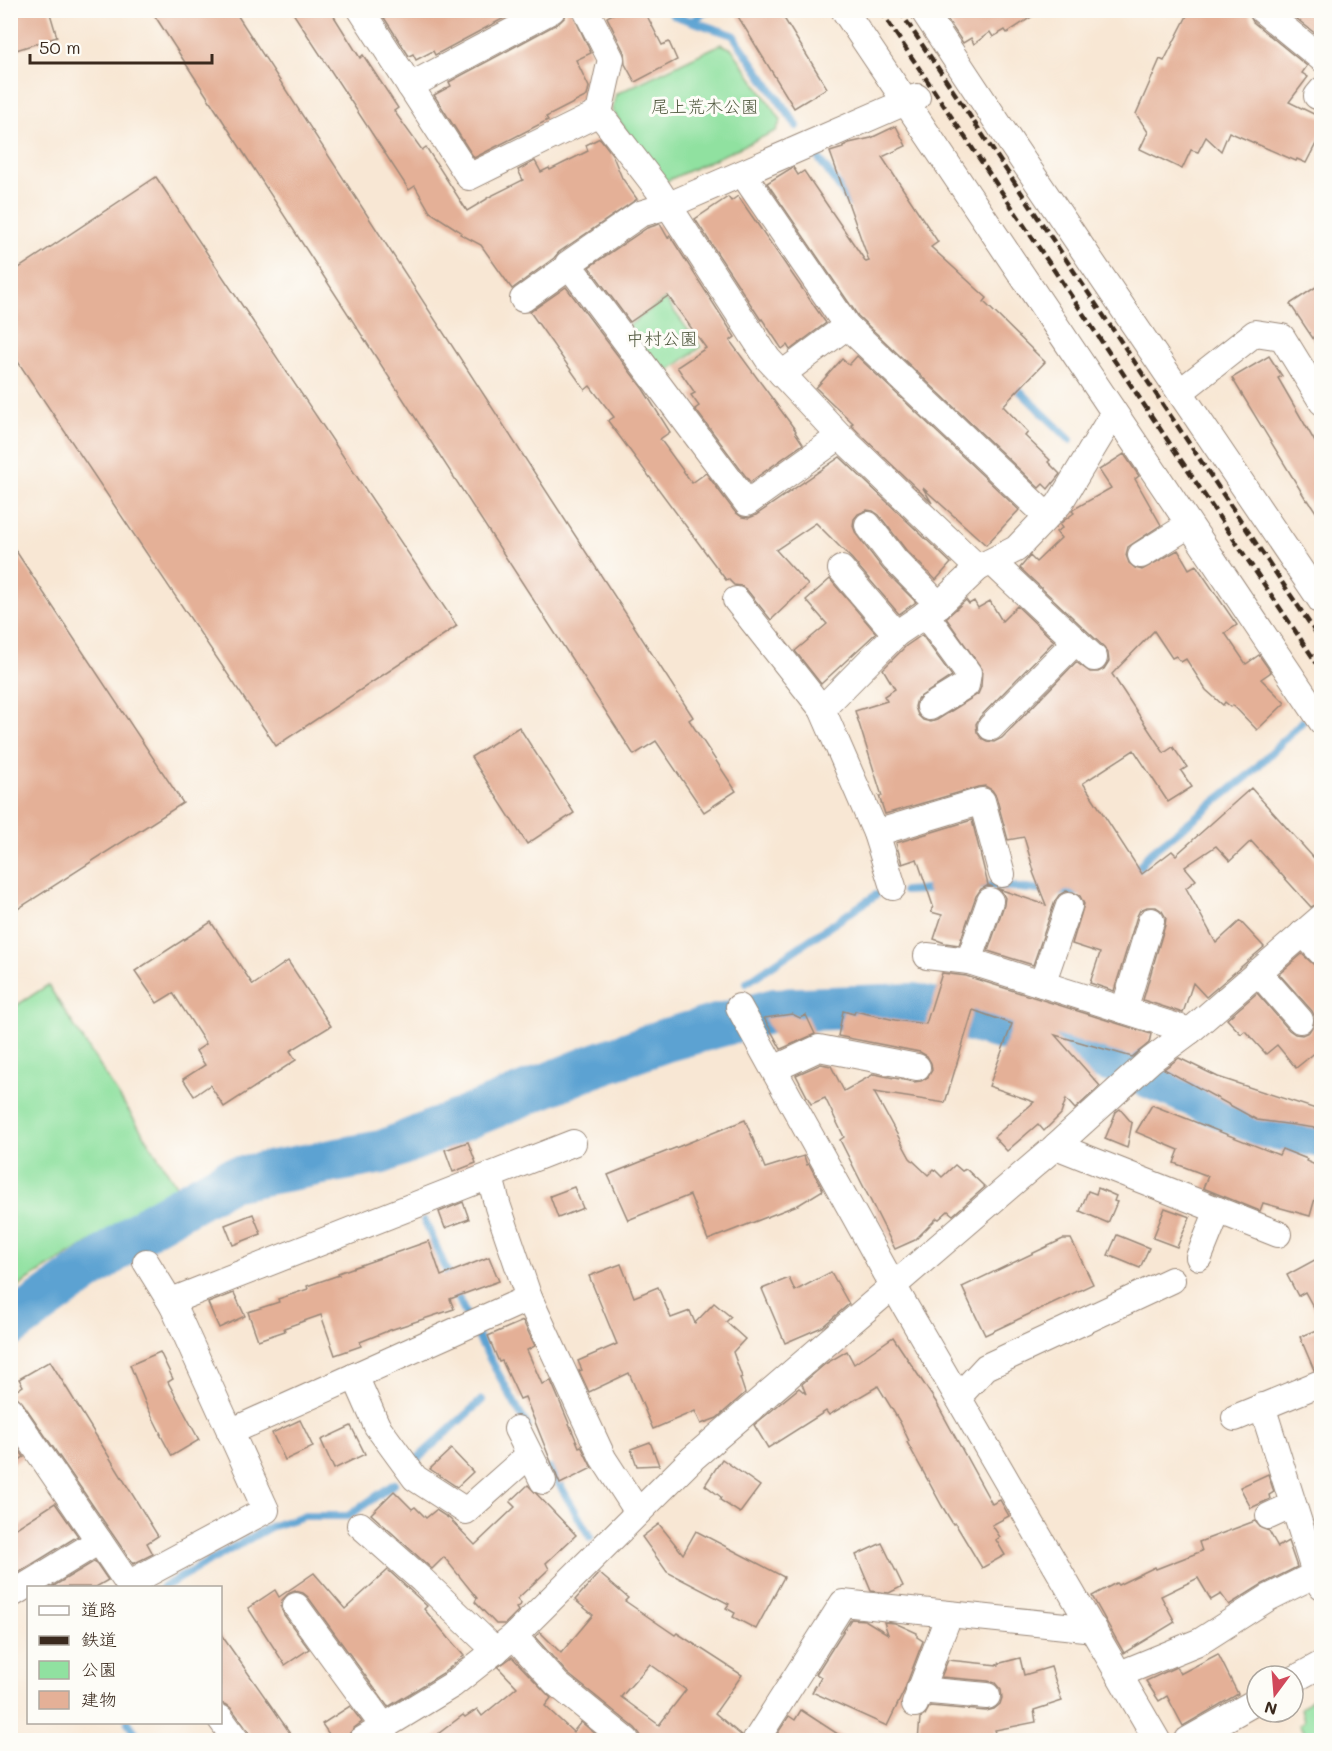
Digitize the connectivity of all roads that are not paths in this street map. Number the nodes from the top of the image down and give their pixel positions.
1 (361, 10) edge
2 (552, 10) edge
3 (586, 10) edge
4 (844, 10) edge
5 (923, 10) edge
6 (1262, 10) edge
7 (1322, 59) edge
8 (410, 86) junction
9 (910, 99) junction
10 (599, 113) junction
11 (743, 174) junction
12 (667, 206) junction
13 (569, 266) junction
14 (523, 299) dead end
15 (847, 326) junction
16 (782, 374) junction
17 (1180, 392) junction
18 (1322, 402) edge
19 (1114, 413) junction
20 (840, 436) junction
21 (1047, 516) junction
22 (867, 525) dead end
23 (1189, 525) junction
24 (1142, 555) dead end
25 (985, 565) junction
26 (842, 569) dead end
27 (736, 600) dead end
28 (1322, 602) edge
29 (932, 610) junction
30 (896, 634) junction
31 (930, 707) dead end
32 (822, 709) junction
33 (1322, 722) edge
34 (991, 727) dead end
35 (876, 833) junction
36 (1002, 874) dead end
37 (893, 887) dead end
38 (990, 901) dead end
39 (1069, 906) dead end
40 (1151, 921) dead end
41 (1312, 925) edge
42 (1322, 953) edge
43 (927, 956) dead end
44 (969, 961) junction
45 (1258, 972) junction
46 (1042, 984) junction
47 (1124, 1010) junction
48 (743, 1014) dead end
49 (1300, 1020) dead end
50 (1190, 1031) junction
51 (917, 1067) dead end
52 (774, 1069) junction
53 (573, 1143) dead end
54 (1056, 1146) junction
55 (490, 1177) junction
56 (1218, 1210) junction
57 (1278, 1234) dead end
58 (1199, 1257) dead end
59 (146, 1262) dead end
60 (1172, 1280) dead end
61 (894, 1287) junction
62 (529, 1298) junction
63 (173, 1306) junction
64 (356, 1376) junction
65 (1318, 1384) dead end
66 (958, 1397) junction
67 (1262, 1406) junction
68 (11, 1412) edge
69 (1235, 1418) dead end
70 (517, 1429) dead end
71 (230, 1432) junction
72 (530, 1455) junction
73 (543, 1481) dead end
74 (1293, 1505) junction
75 (638, 1512) junction
76 (1269, 1516) dead end
77 (360, 1526) dead end
78 (99, 1541) junction
79 (1319, 1577) edge
80 (130, 1586) edge
81 (14, 1593) dead end
82 (296, 1606) dead end
83 (949, 1615) junction
84 (1094, 1629) junction
85 (505, 1644) junction
86 (1322, 1664) edge
87 (1305, 1673) edge
88 (1120, 1674) junction
89 (987, 1696) dead end
90 (1245, 1708) edge
91 (222, 1721) edge
92 (378, 1734) edge
93 (236, 1740) edge
94 (626, 1740) edge
95 (756, 1740) edge
96 (1157, 1740) edge
97 (1188, 1740) edge

1 - 8 street
2 - 8 street
3 - 10 street
4 - 9 street
5 - 17 street
6 - 7 street
8 - 10 street
9 - 11 street
9 - 19 street
10 - 12 street
11 - 12 street
11 - 15 street
12 - 13 street
12 - 16 street
13 - 14 street
13 - 20 street
15 - 16 street
15 - 21 street
16 - 20 street
17 - 18 street
17 - 28 street
19 - 21 street
19 - 23 street
20 - 25 street
21 - 25 street
22 - 29 street
23 - 24 street
23 - 33 street
25 - 29 street
25 - 34 street
26 - 30 street
27 - 32 street
29 - 30 street
29 - 31 street
30 - 32 street
32 - 35 street
35 - 36 street
35 - 37 street
38 - 44 street
39 - 46 street
40 - 47 street
41 - 42 street
41 - 45 street
43 - 44 street
44 - 46 street
45 - 49 street
45 - 50 street
46 - 47 street
47 - 50 street
48 - 52 street
50 - 54 street
51 - 52 street
52 - 61 street
53 - 55 street
54 - 56 street
54 - 61 street
55 - 62 street
55 - 63 street
56 - 57 street
56 - 58 street
59 - 63 street
60 - 66 street
61 - 66 street
61 - 75 street
62 - 64 street
62 - 75 street
63 - 71 street
64 - 71 street
64 - 72 street
65 - 67 street
66 - 84 street
67 - 69 street
67 - 74 street
68 - 78 street
70 - 72 street
71 - 80 street
72 - 73 street
74 - 76 street
74 - 79 street
75 - 85 street
77 - 85 street
78 - 80 street
78 - 81 street
79 - 88 street
82 - 92 street
83 - 84 street
83 - 89 street
83 - 95 street
84 - 88 street
85 - 92 street
85 - 94 street
86 - 87 street
88 - 96 street
90 - 97 street
91 - 93 street

